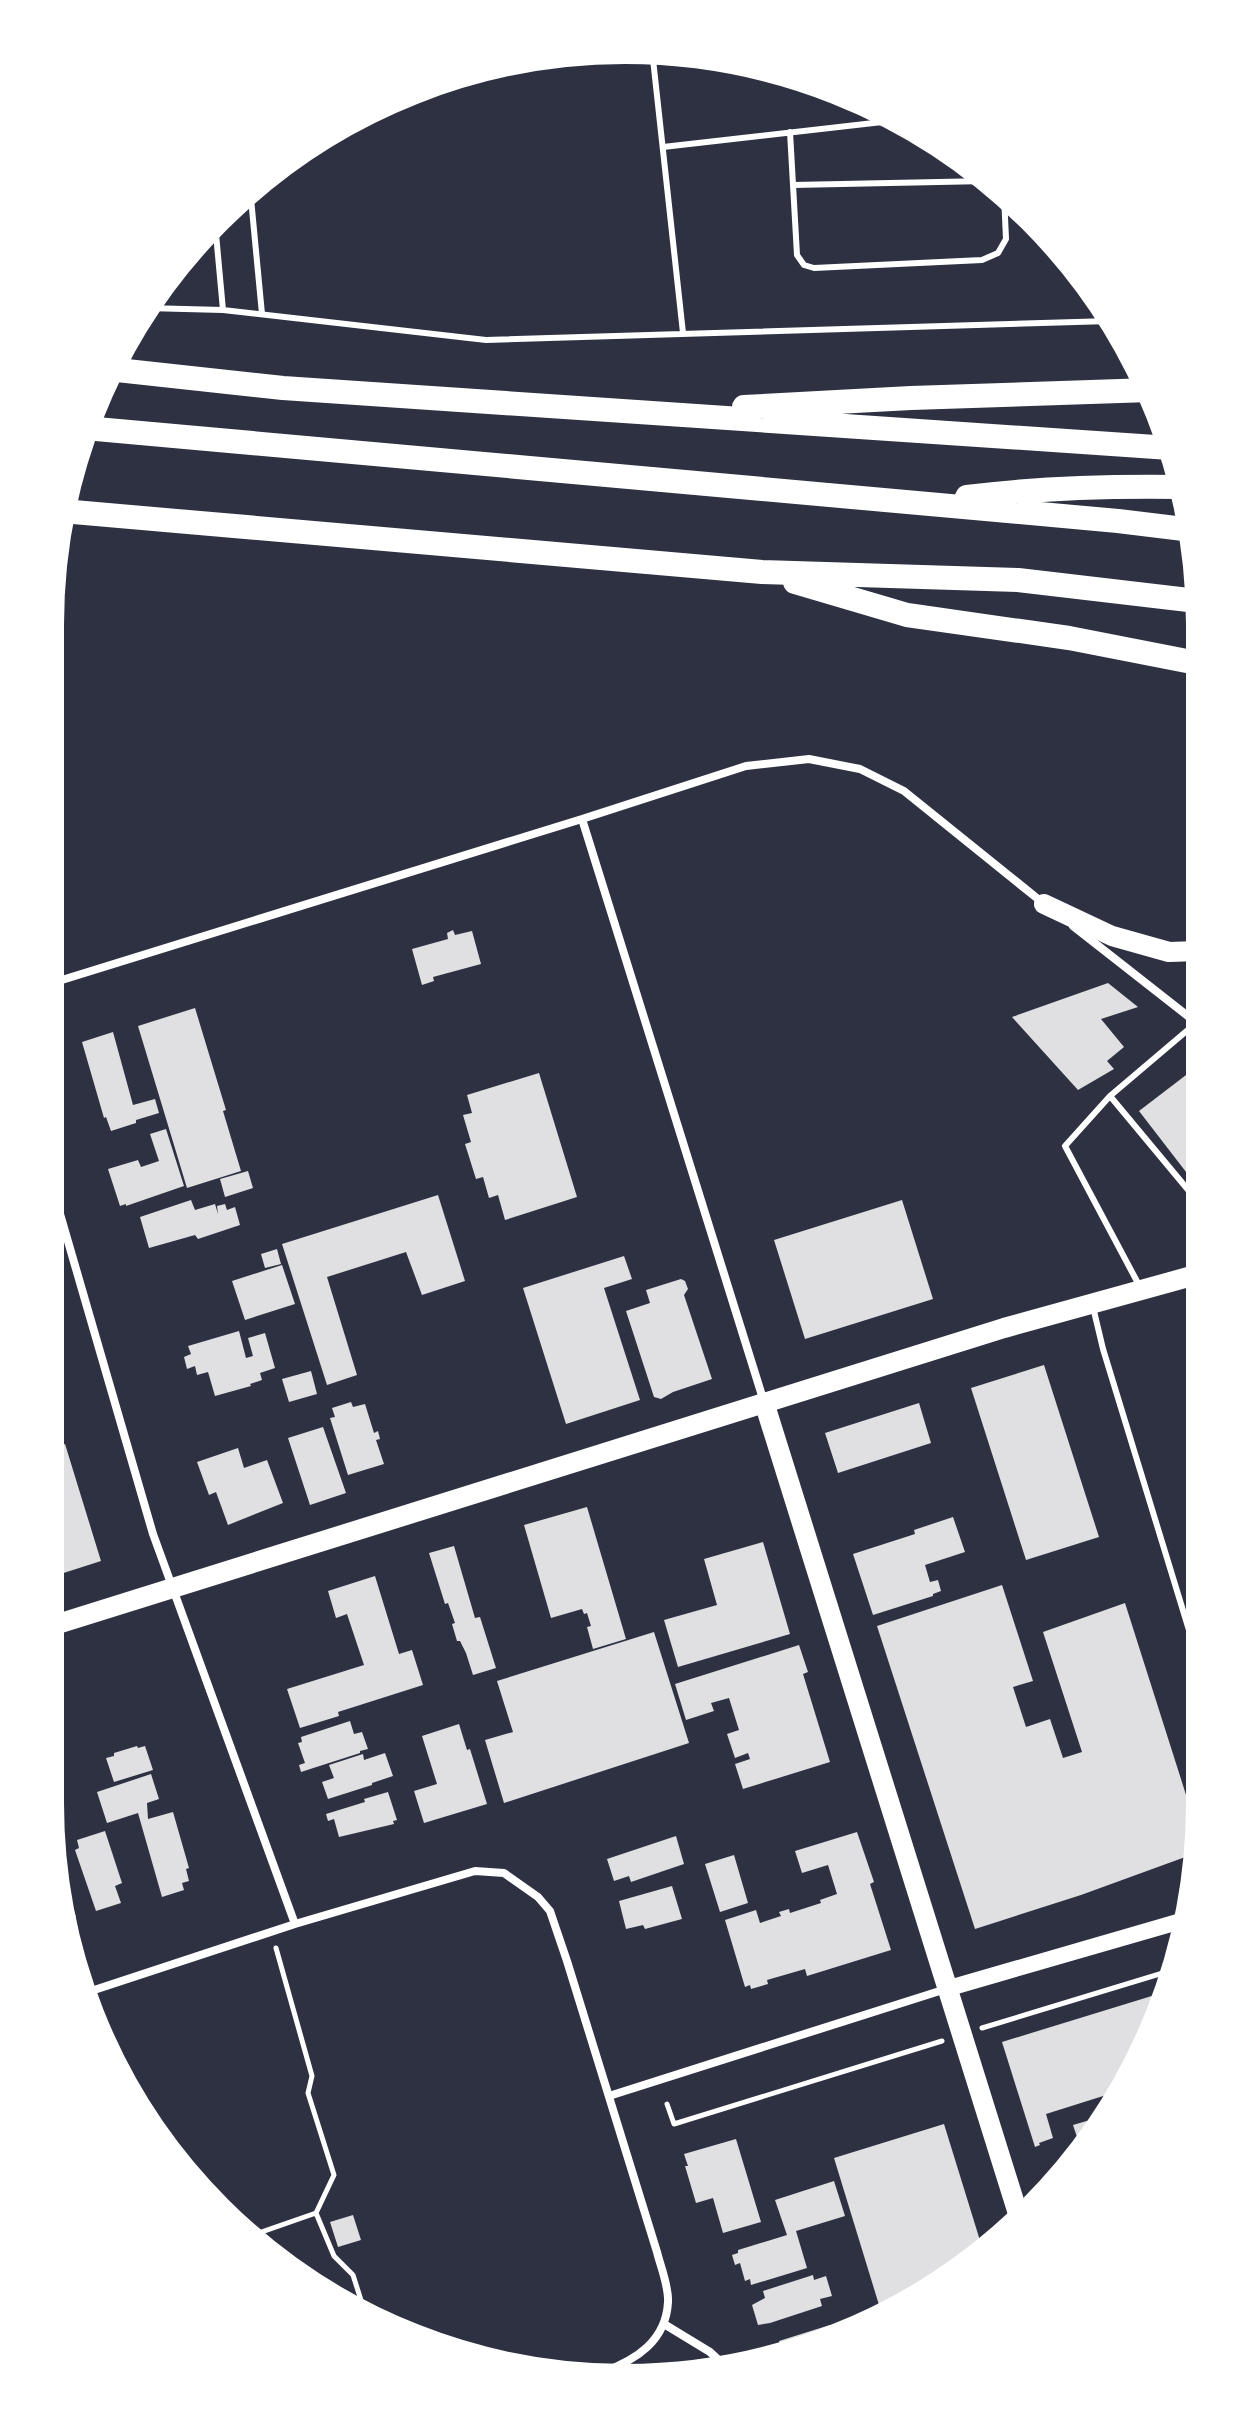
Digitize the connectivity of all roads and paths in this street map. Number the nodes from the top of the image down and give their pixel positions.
1 (653, 63) edge
2 (878, 122) edge
3 (790, 132) junction
4 (663, 147) junction
5 (972, 181) edge
6 (793, 185) junction
7 (252, 204) edge
8 (1005, 210) edge
9 (216, 238) edge
10 (160, 308) edge
11 (223, 310) junction
12 (262, 314) junction
13 (1099, 321) edge
14 (683, 333) junction
15 (123, 371) edge
16 (1136, 390) edge
17 (610, 411) junction
18 (98, 429) edge
19 (1159, 447) edge
20 (1171, 487) edge
21 (918, 503) junction
22 (74, 512) edge
23 (1179, 528) edge
24 (762, 572) junction
25 (1187, 600) edge
26 (1188, 661) edge
27 (582, 819) junction
28 (1044, 904) junction
29 (1188, 951) edge
30 (62, 980) edge
31 (1188, 1016) edge
32 (1188, 1031) edge
33 (1110, 1096) junction
34 (1188, 1190) edge
35 (62, 1221) edge
36 (1188, 1277) edge
37 (1142, 1290) junction
38 (1092, 1304) junction
39 (764, 1402) junction
40 (173, 1588) junction
41 (62, 1623) edge
42 (1188, 1627) edge
43 (1175, 1923) edge
44 (295, 1924) junction
45 (271, 1932) junction
46 (1161, 1973) edge
47 (946, 1989) junction
48 (94, 1990) edge
49 (962, 2034) junction
50 (609, 2096) junction
51 (667, 2104) dead end
52 (1016, 2207) edge
53 (316, 2213) junction
54 (261, 2232) edge
55 (361, 2300) edge
56 (664, 2324) junction
57 (716, 2358) edge
58 (617, 2366) edge

1 - 4 lane
2 - 3 lane
3 - 4 lane
3 - 6 lane
4 - 14 lane
5 - 6 lane
6 - 8 lane
7 - 12 lane
9 - 11 lane
10 - 11 lane
11 - 12 lane
12 - 14 lane
13 - 14 lane
15 - 17 highway
16 - 17 highway
17 - 19 highway
18 - 21 highway
20 - 21 highway
21 - 23 highway
22 - 24 highway
24 - 25 highway
24 - 26 highway
27 - 28 street
27 - 30 street
27 - 39 street
28 - 29 main road
28 - 31 street
32 - 33 lane
33 - 34 lane
33 - 37 lane
35 - 40 street
36 - 37 main road
37 - 38 main road
38 - 39 main road
38 - 42 lane
39 - 40 main road
39 - 47 main road
40 - 41 main road
40 - 44 street
43 - 47 main road
44 - 45 street
44 - 50 street
45 - 48 street
45 - 53 path
46 - 49 path
47 - 49 main road
47 - 50 street
49 - 51 path
49 - 52 main road
50 - 56 street
53 - 54 path
53 - 55 path
56 - 57 street
56 - 58 street

